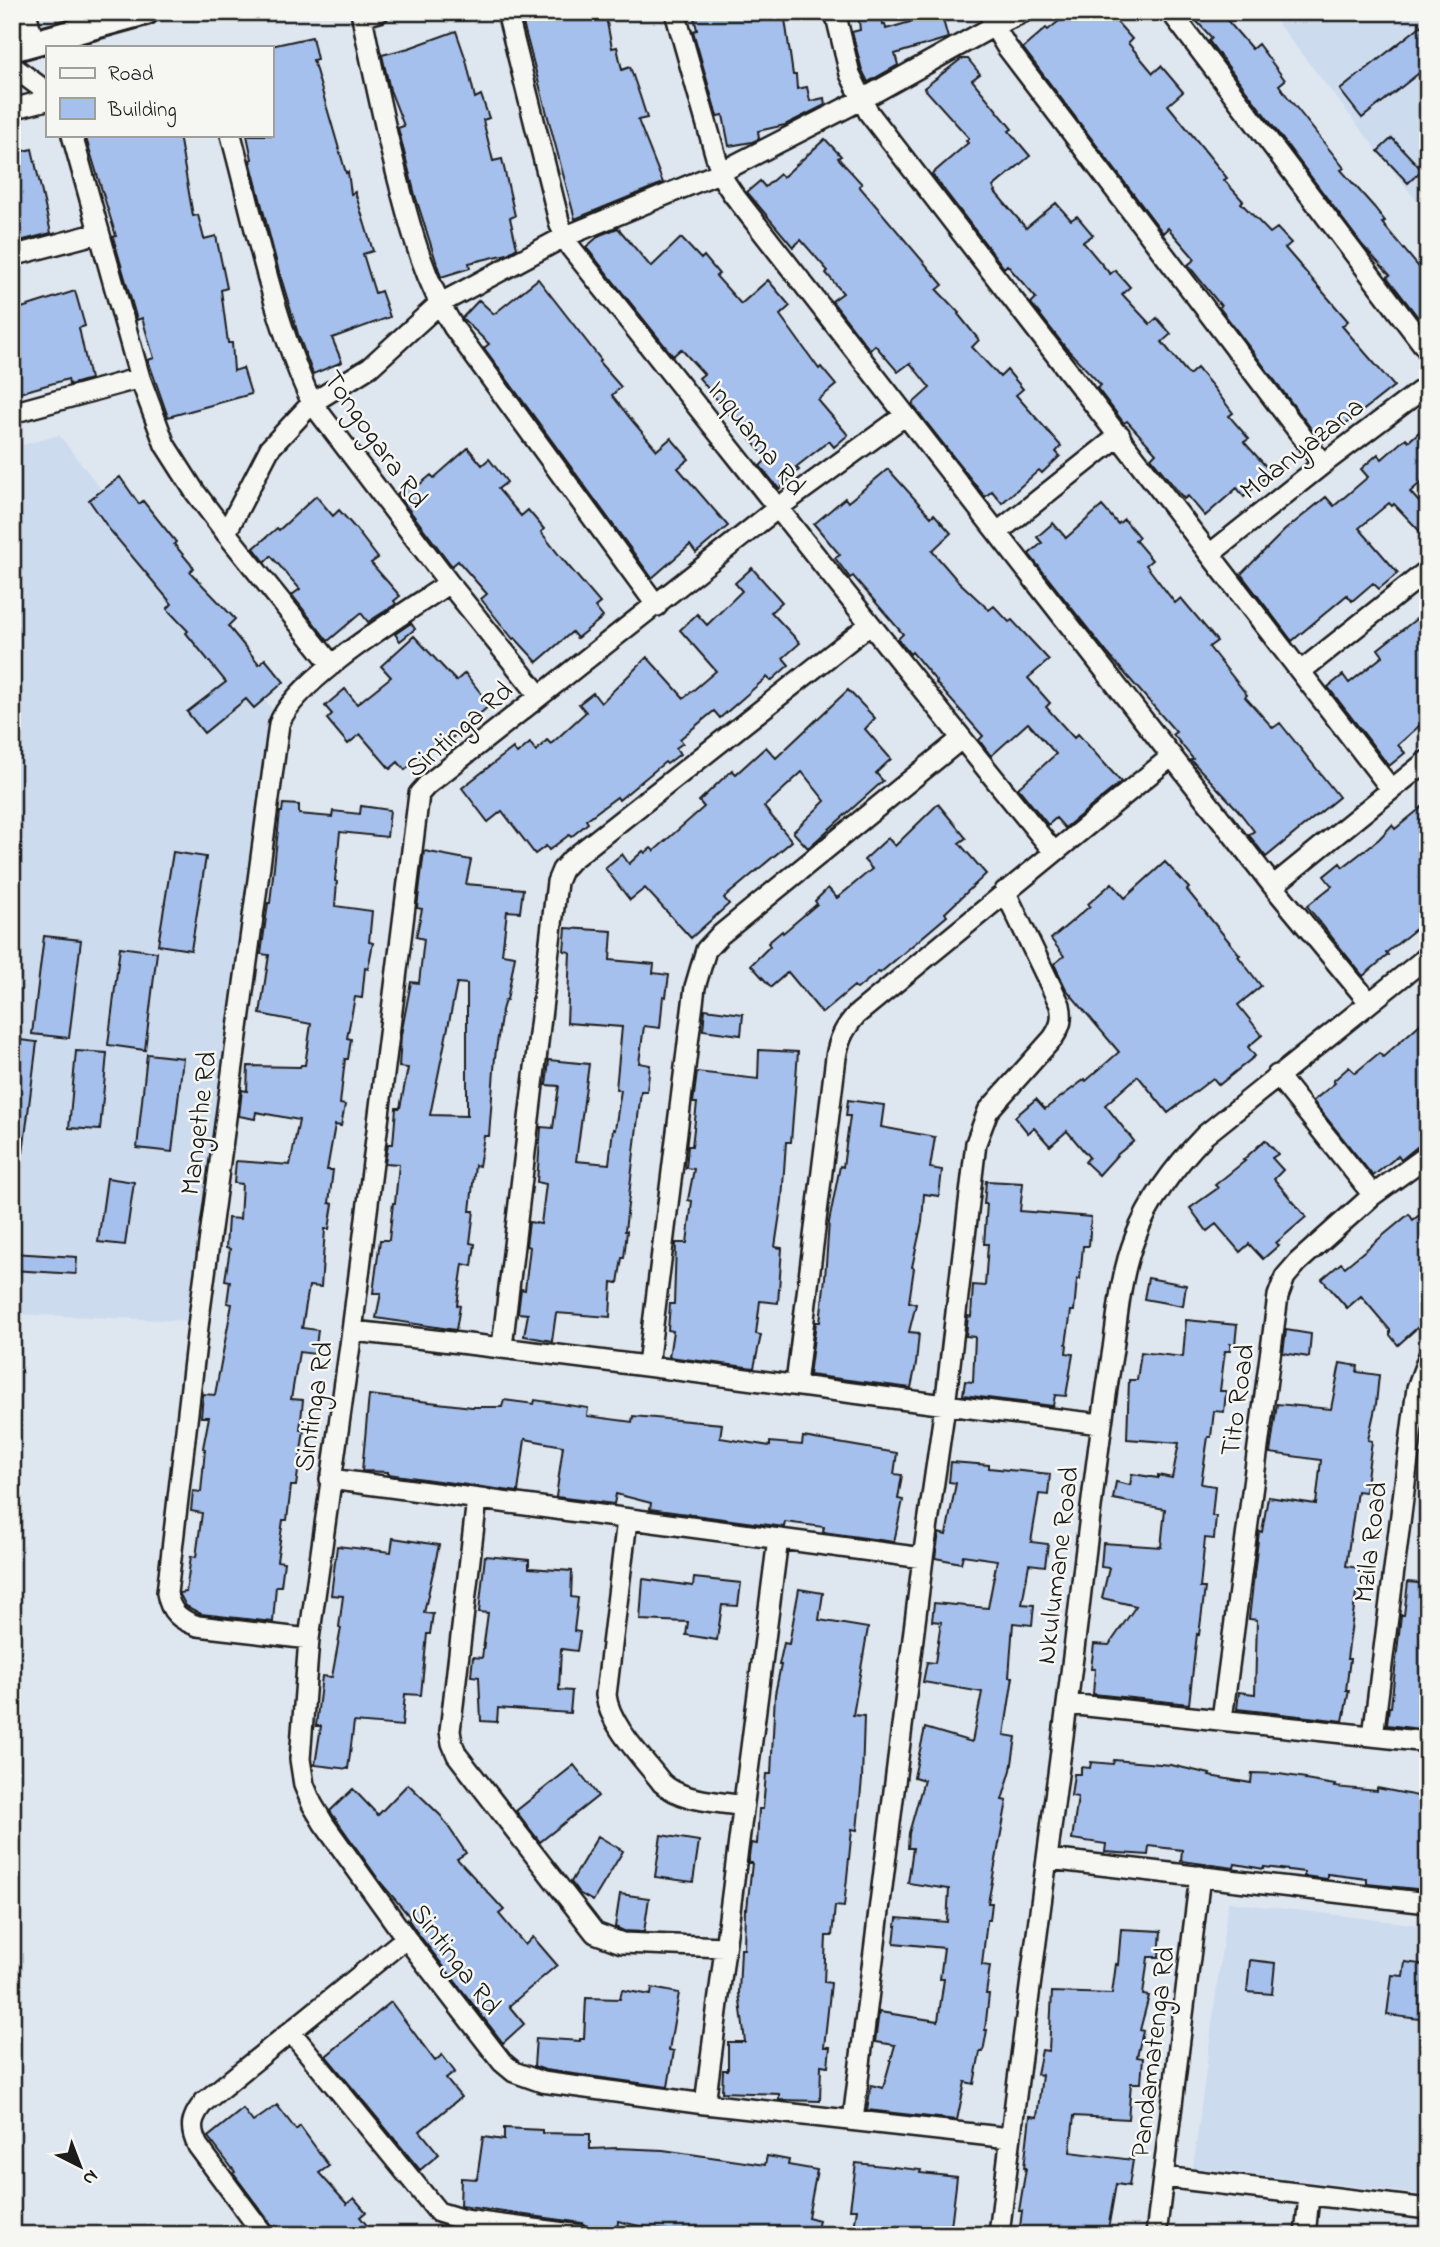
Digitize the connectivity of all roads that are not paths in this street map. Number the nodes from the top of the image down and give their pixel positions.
1 (26, 12) edge
2 (146, 12) edge
3 (379, 12) edge
4 (507, 12) edge
5 (675, 12) edge
6 (835, 12) edge
7 (1024, 12) edge
8 (1171, 12) edge
9 (992, 19) edge
10 (23, 46) edge
11 (12, 66) edge
12 (46, 91) edge
13 (46, 100) edge
14 (861, 100) junction
15 (12, 109) edge
16 (72, 136) edge
17 (231, 136) edge
18 (721, 172) junction
19 (99, 233) junction
20 (564, 237) junction
21 (12, 256) edge
22 (439, 304) junction
23 (1428, 351) edge
24 (140, 378) junction
25 (1428, 385) edge
26 (312, 403) junction
27 (12, 413) edge
28 (904, 416) junction
29 (1120, 435) junction
30 (1324, 464) junction
31 (779, 508) junction
32 (998, 532) junction
33 (226, 533) junction
34 (1210, 554) junction
35 (1428, 570) edge
36 (449, 583) junction
37 (657, 606) junction
38 (869, 625) junction
39 (332, 665) junction
40 (1301, 671) junction
41 (539, 695) junction
42 (961, 739) junction
43 (1172, 757) junction
44 (1428, 760) edge
45 (1391, 789) junction
46 (1054, 852) junction
47 (1273, 886) junction
48 (1005, 891) junction
49 (1428, 956) edge
50 (1369, 1002) junction
51 (1277, 1075) junction
52 (1428, 1154) edge
53 (1373, 1195) junction
54 (352, 1331) junction
55 (502, 1347) junction
56 (1428, 1358) edge
57 (648, 1365) junction
58 (796, 1384) junction
59 (945, 1406) junction
60 (1101, 1424) junction
61 (330, 1479) junction
62 (477, 1499) junction
63 (627, 1520) junction
64 (778, 1539) junction
65 (923, 1558) junction
66 (309, 1639) junction
67 (1068, 1704) junction
68 (1222, 1719) junction
69 (1373, 1736) junction
70 (1428, 1742) edge
71 (743, 1806) junction
72 (1049, 1859) junction
73 (1200, 1876) junction
74 (1428, 1903) edge
75 (406, 1938) junction
76 (724, 1947) junction
77 (291, 2032) junction
78 (705, 2104) junction
79 (853, 2120) junction
80 (1010, 2138) junction
81 (1164, 2177) junction
82 (1310, 2197) junction
83 (1428, 2209) edge
84 (264, 2235) edge
85 (580, 2235) edge
86 (999, 2235) edge
87 (1156, 2235) edge
88 (1305, 2235) edge

1 - 10 street
2 - 10 street
3 - 22 street
4 - 20 street, Inquama Rd
5 - 18 street
6 - 14 street
7 - 9 street
8 - 23 street
9 - 14 street
9 - 30 street
11 - 12 street
13 - 15 street
14 - 18 street
14 - 29 street
16 - 19 street
17 - 26 street, Tongogara Rd
18 - 20 street
18 - 28 street
19 - 21 street
19 - 24 street
20 - 22 street
20 - 31 street, Inquama Rd
22 - 26 street
22 - 37 street
24 - 27 street
24 - 33 street
25 - 30 street, Mdanyazana
26 - 33 street
26 - 36 street, Tongogara Rd
28 - 31 street, Sintinga Rd
28 - 32 street
29 - 32 street
29 - 34 street
30 - 34 street, Mdanyazana
31 - 37 street, Sintinga Rd
31 - 38 street, Inquama Rd
32 - 43 street
33 - 39 street
34 - 40 street
35 - 40 street
36 - 39 street, Mangethe Rd
36 - 41 street, Tongogara Rd
37 - 41 street, Sintinga Rd
38 - 42 street, Inquama Rd
38 - 55 street
39 - 66 street, Mangethe Rd
40 - 45 street
41 - 54 street, Sintinga Rd
42 - 46 street, Inquama Rd
42 - 57 street
43 - 46 street
43 - 47 street
44 - 45 street
45 - 47 street
46 - 48 street
47 - 50 street
48 - 58 street
48 - 59 street
49 - 50 street, Nkulumane Road
50 - 51 street, Nkulumane Road
51 - 53 street
51 - 60 street, Nkulumane Road
52 - 53 street, Tito Road
53 - 68 street, Tito Road
54 - 55 street
54 - 61 street, Sintinga Rd
55 - 57 street
56 - 69 street, Mzila Road
57 - 58 street
58 - 59 street
59 - 60 street
59 - 65 street
60 - 67 street, Nkulumane Road
61 - 62 street
61 - 66 street, Sintinga Rd
62 - 63 street
62 - 76 street
63 - 64 street
63 - 71 street
64 - 65 street
64 - 71 street
65 - 79 street
66 - 75 street, Sintinga Rd
67 - 68 street
67 - 72 street, Nkulumane Road
68 - 69 street
69 - 70 street
71 - 76 street
72 - 73 street
72 - 80 street, Nkulumane Road
73 - 74 street
73 - 81 street, Pandamatenga Rd
75 - 77 street
75 - 78 street, Sintinga Rd
76 - 78 street
77 - 84 street
77 - 85 street
78 - 79 street, Sintinga Rd
79 - 80 street, Sintinga Rd
80 - 86 street, Nkulumane Road
81 - 82 street
81 - 87 street, Pandamatenga Rd
82 - 83 street
82 - 88 street

